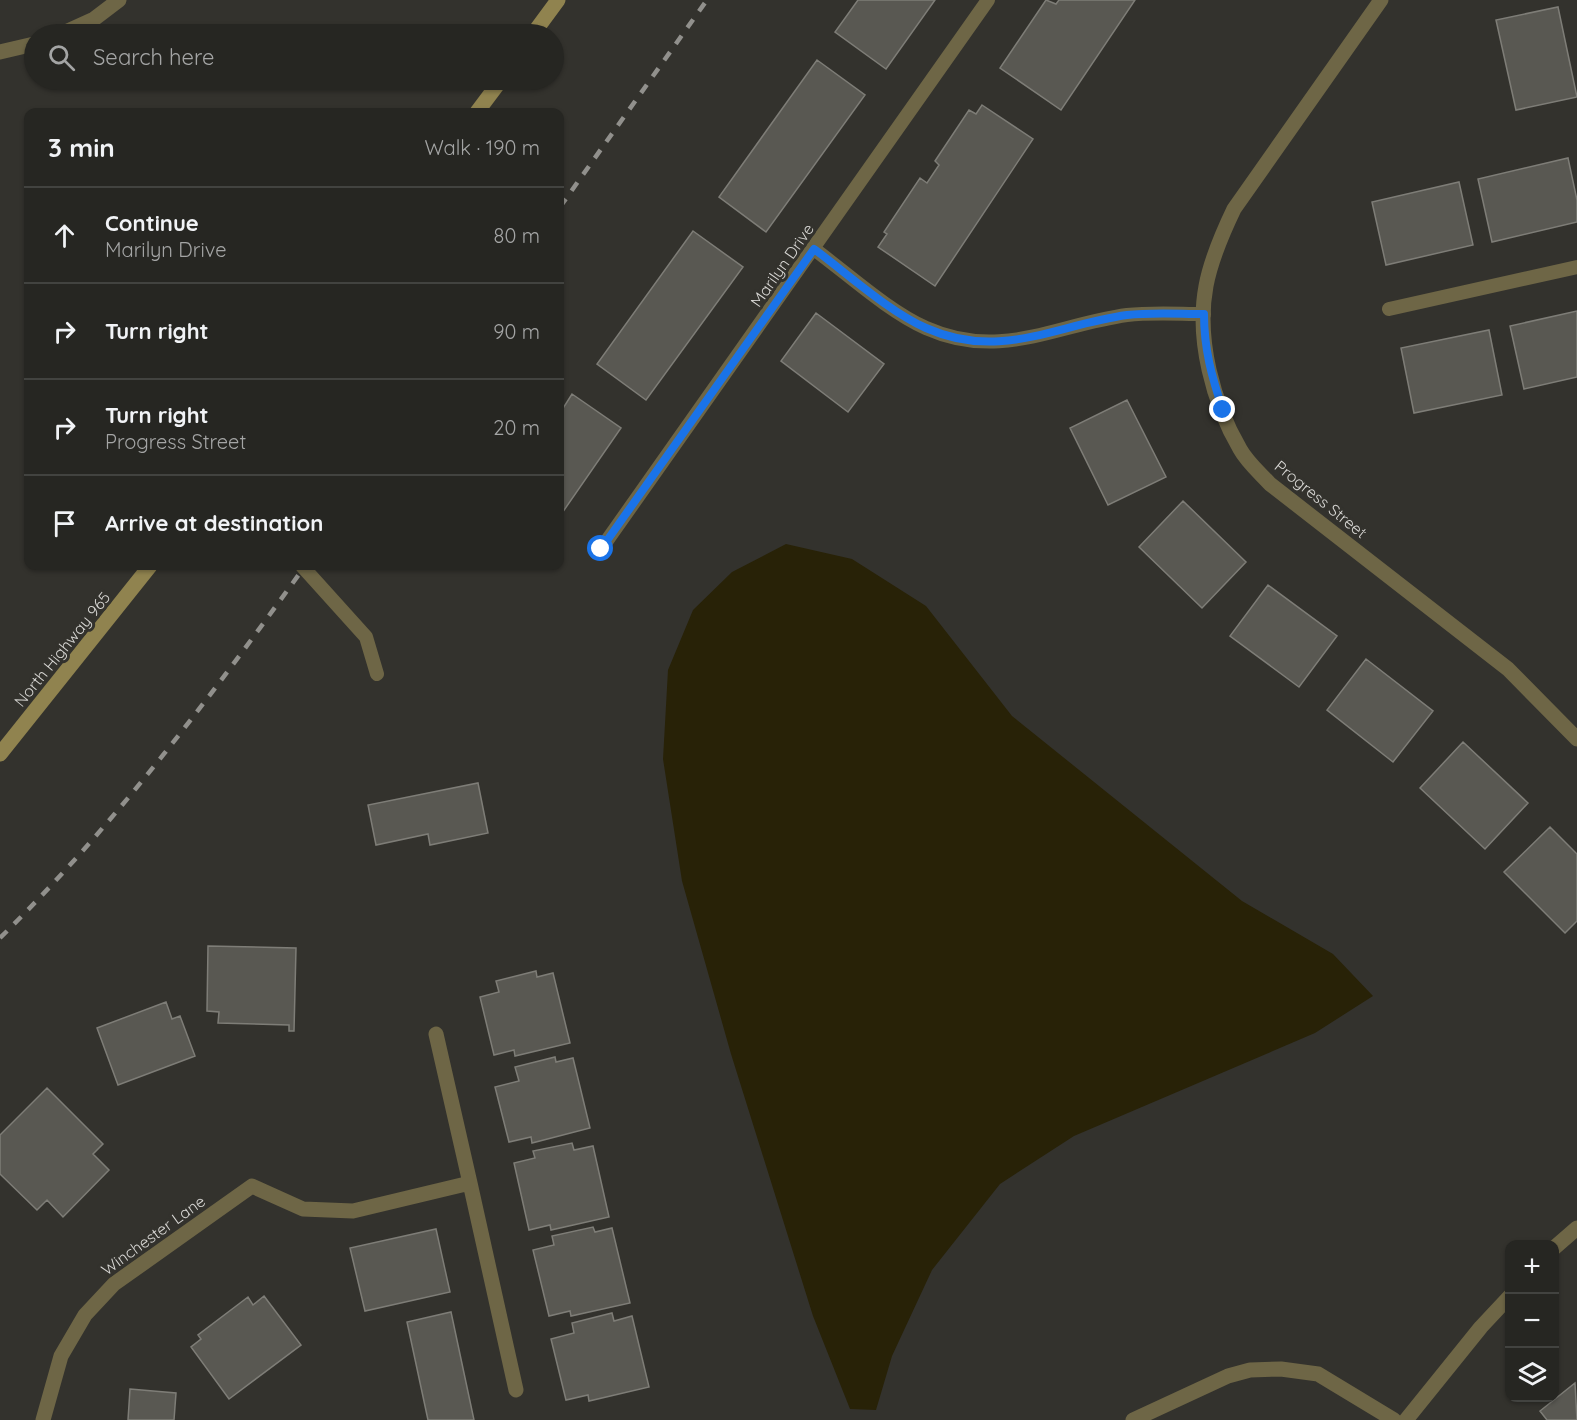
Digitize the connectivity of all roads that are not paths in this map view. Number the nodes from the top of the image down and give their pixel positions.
1 (119, 0) edge
2 (558, 0) edge
3 (988, 0) edge
4 (1381, 0) edge
5 (83, 24) edge
6 (540, 24) edge
7 (24, 46) edge
8 (0, 52) edge
9 (494, 90) edge
10 (480, 108) edge
11 (814, 249) junction
12 (1577, 267) edge
13 (1389, 309) dead end
14 (1204, 314) junction
15 (601, 549) dead end
16 (147, 570) edge
17 (306, 570) edge
18 (377, 674) dead end
19 (1577, 739) edge
20 (0, 754) edge
21 (436, 1034) dead end
22 (470, 1183) junction
23 (1577, 1228) edge
24 (1559, 1244) edge
25 (1505, 1300) edge
26 (516, 1390) dead end
27 (43, 1420) edge
28 (1133, 1420) edge
29 (1394, 1420) edge
30 (1406, 1420) edge

1 - 5 street
2 - 6 street
3 - 11 lane, Marilyn Drive
4 - 14 street, Progress Street
7 - 8 street
9 - 10 street
11 - 14 lane
11 - 15 lane, Marilyn Drive
12 - 13 lane
14 - 19 street, Progress Street
16 - 20 street, North Highway 965
17 - 18 lane
21 - 22 street
22 - 26 street
22 - 27 street, Winchester Lane
23 - 24 street
25 - 30 street
28 - 29 street

